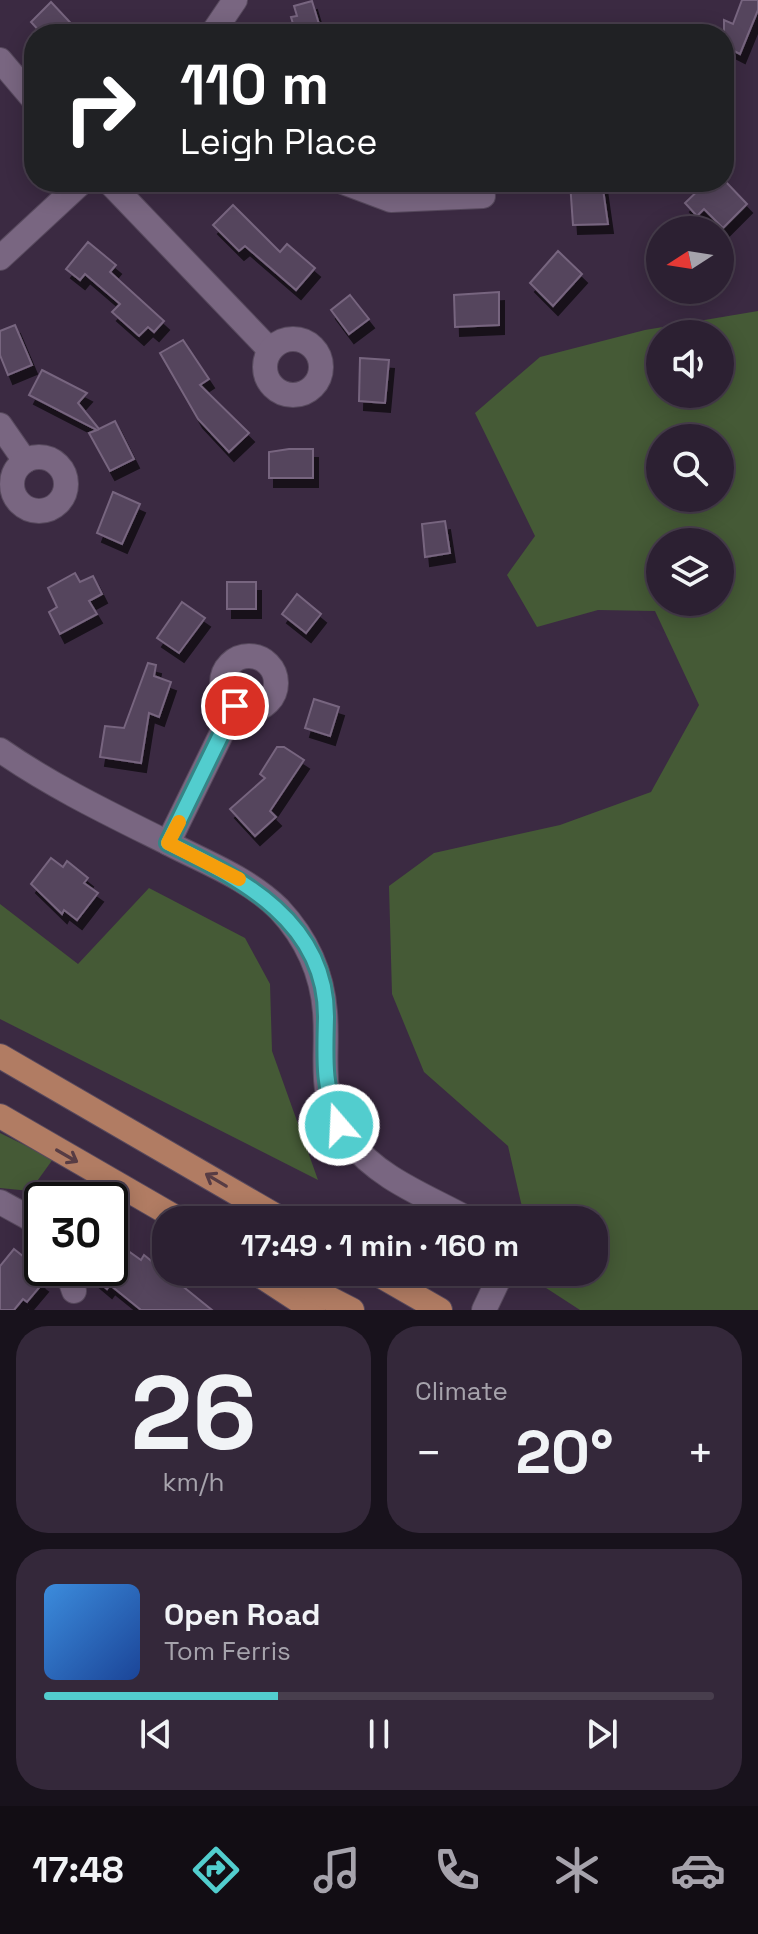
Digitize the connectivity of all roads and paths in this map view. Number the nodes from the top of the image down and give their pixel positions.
1 (235, 0) edge
2 (219, 24) edge
3 (0, 60) edge
4 (24, 88) edge
5 (71, 192) edge
6 (119, 192) edge
7 (370, 192) edge
8 (483, 196) dead end
9 (0, 258) edge
10 (270, 350) dead end
11 (0, 425) edge
12 (25, 461) dead end
13 (235, 706) dead end
14 (0, 750) edge
15 (168, 843) junction
16 (0, 1056) edge
17 (0, 1116) edge
18 (143, 1200) junction
19 (0, 1202) edge
20 (152, 1206) edge
21 (154, 1206) edge
22 (259, 1206) edge
23 (443, 1206) edge
24 (24, 1215) edge
25 (276, 1286) edge
26 (305, 1286) edge
27 (398, 1286) edge
28 (495, 1286) edge
29 (313, 1310) edge
30 (352, 1310) edge
31 (440, 1310) edge
32 (484, 1310) edge

1 - 2 street
3 - 4 street
5 - 9 street
6 - 10 street
7 - 8 street
11 - 12 street
13 - 15 street
14 - 15 street
15 - 23 street
22 -> 16 main road
17 -> 18 main road
18 - 20 main road
18 - 21 main road
19 - 24 street
25 - 29 main road
26 - 30 main road
27 - 31 main road
28 - 32 street

